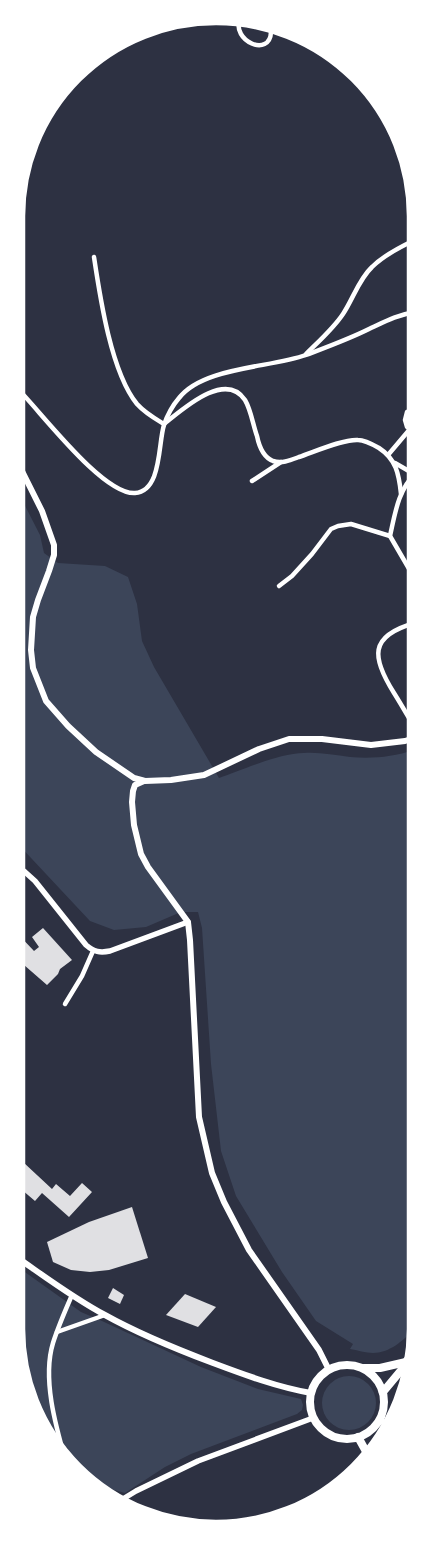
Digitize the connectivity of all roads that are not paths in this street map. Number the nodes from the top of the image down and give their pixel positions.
1 (238, 25) edge
2 (272, 32) edge
3 (408, 243) edge
4 (94, 256) dead end
5 (408, 313) edge
6 (305, 355) junction
7 (24, 396) edge
8 (408, 413) edge
9 (164, 424) junction
10 (408, 426) edge
11 (408, 435) edge
12 (388, 455) junction
13 (281, 462) junction
14 (395, 463) junction
15 (408, 471) edge
16 (24, 475) edge
17 (252, 481) dead end
18 (408, 482) edge
19 (401, 494) junction
20 (390, 536) junction
21 (408, 567) edge
22 (279, 586) dead end
23 (408, 625) edge
24 (408, 716) edge
25 (408, 740) edge
26 (134, 778) junction
27 (144, 781) junction
28 (133, 792) junction
29 (24, 871) edge
30 (188, 922) junction
31 (94, 951) junction
32 (64, 1004) dead end
33 (24, 1262) edge
34 (72, 1295) junction
35 (105, 1315) junction
36 (57, 1332) junction
37 (406, 1364) edge
38 (405, 1367) edge
39 (360, 1368) junction
40 (329, 1370) junction
41 (382, 1392) junction
42 (311, 1393) junction
43 (313, 1418) junction
44 (380, 1419) junction
45 (383, 1422) edge
46 (358, 1437) junction
47 (62, 1444) edge
48 (365, 1450) edge
49 (125, 1498) edge

1 - 2 street
3 - 6 street
4 - 9 street
5 - 6 street
6 - 9 street
7 - 9 street
8 - 10 street
9 - 13 street
11 - 12 street
12 - 13 street
12 - 14 street
13 - 17 street
14 - 15 street
14 - 19 street
16 - 26 main road
18 - 19 street
19 - 20 street
20 - 21 street
20 - 22 street
23 - 24 street
25 - 27 main road
26 - 27 main road
26 - 28 main road
27 - 28 main road
28 - 30 main road
29 - 31 street
30 - 31 street
30 - 40 main road
31 - 32 street
33 - 34 main road
34 - 35 main road
34 - 36 street
35 - 36 street
35 - 42 main road
36 - 47 street
37 - 39 main road
38 - 41 main road
39 - 40 main road
39 - 41 main road
40 - 42 main road
41 - 44 main road
42 - 43 main road
43 - 46 main road
43 - 49 street
44 - 45 street
44 - 46 main road
46 - 48 main road

